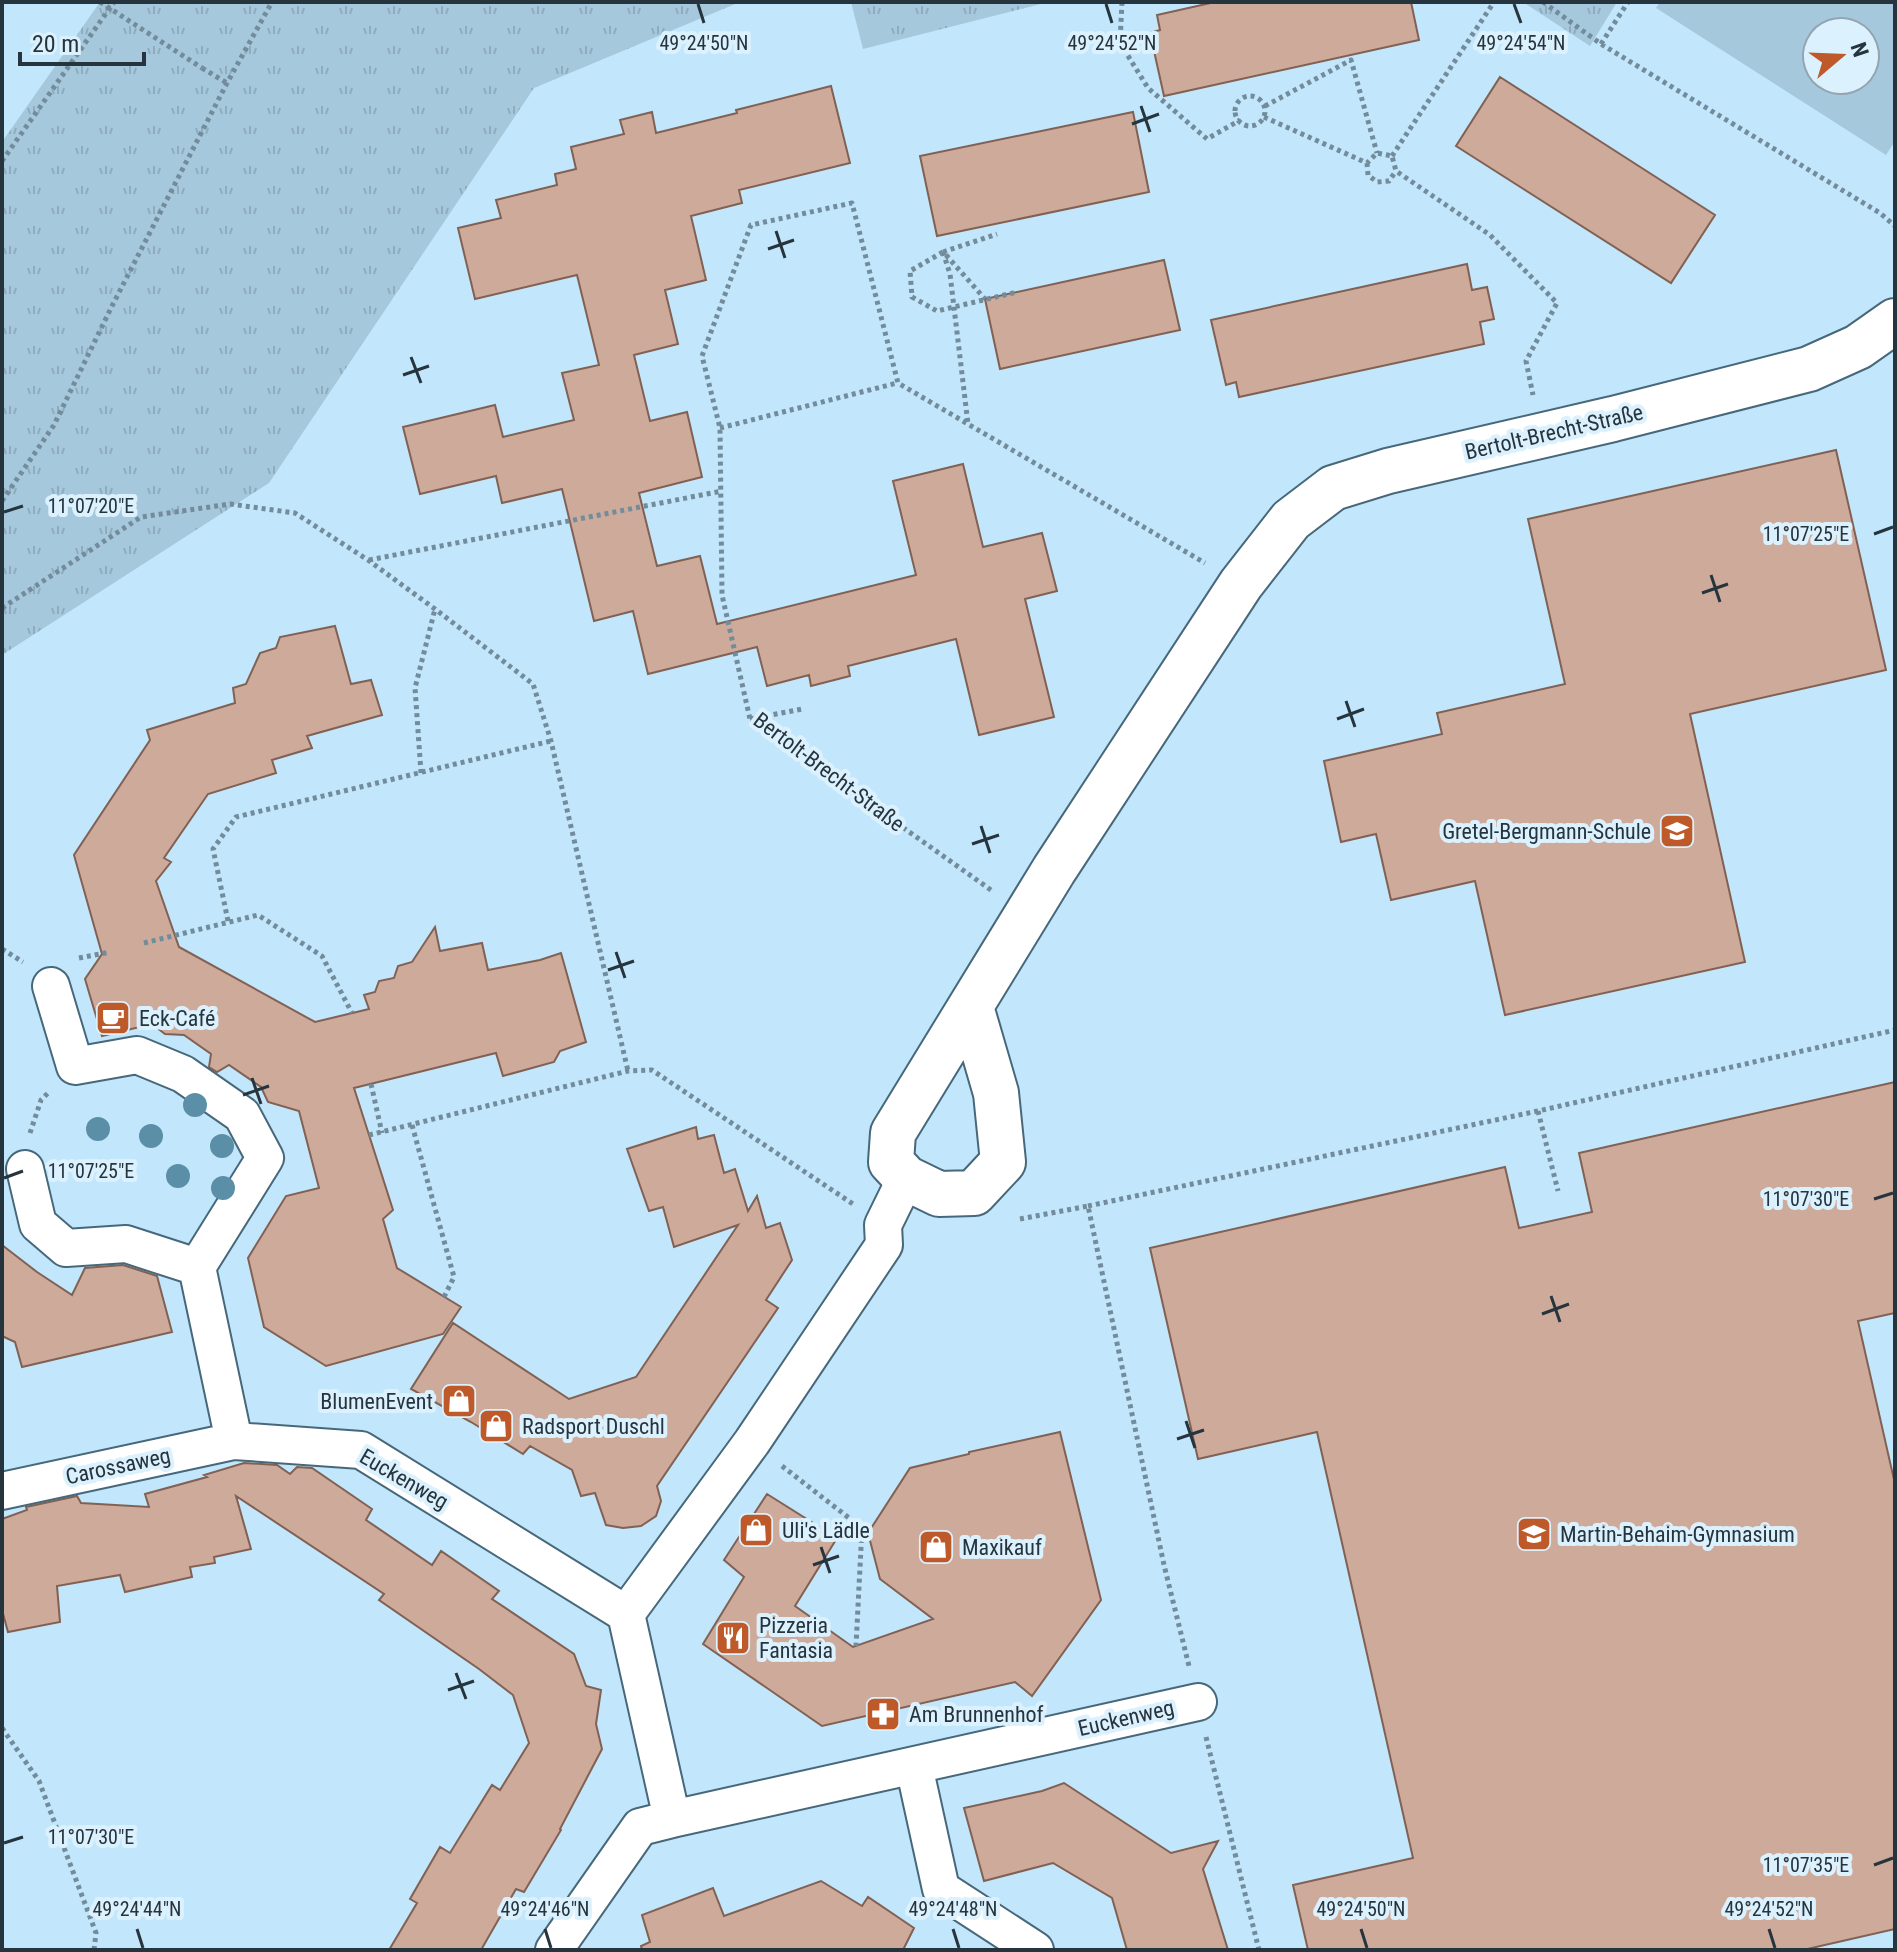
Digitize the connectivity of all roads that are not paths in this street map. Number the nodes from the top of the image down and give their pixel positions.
1 (1895, 321) edge
2 (51, 986) dead end
3 (971, 1007) junction
4 (25, 1169) road end
5 (906, 1178) junction
6 (197, 1267) junction
7 (234, 1441) junction
8 (2, 1491) edge
9 (626, 1614) junction
10 (1198, 1702) road end
11 (914, 1766) junction
12 (672, 1819) junction
13 (554, 1950) edge
14 (1035, 1950) edge

1 - 3 street, Bertolt-Brecht-Straße
2 - 6 street
3 - 5 street, Bertolt-Brecht-Straße
3 - 5 street
4 - 6 street
5 - 9 street
6 - 7 street
7 - 8 street, Carossaweg
7 - 9 street, Euckenweg
9 - 12 street
10 - 11 street, Euckenweg
11 - 12 street, Euckenweg
11 - 14 street
12 - 13 street, Euckenweg

